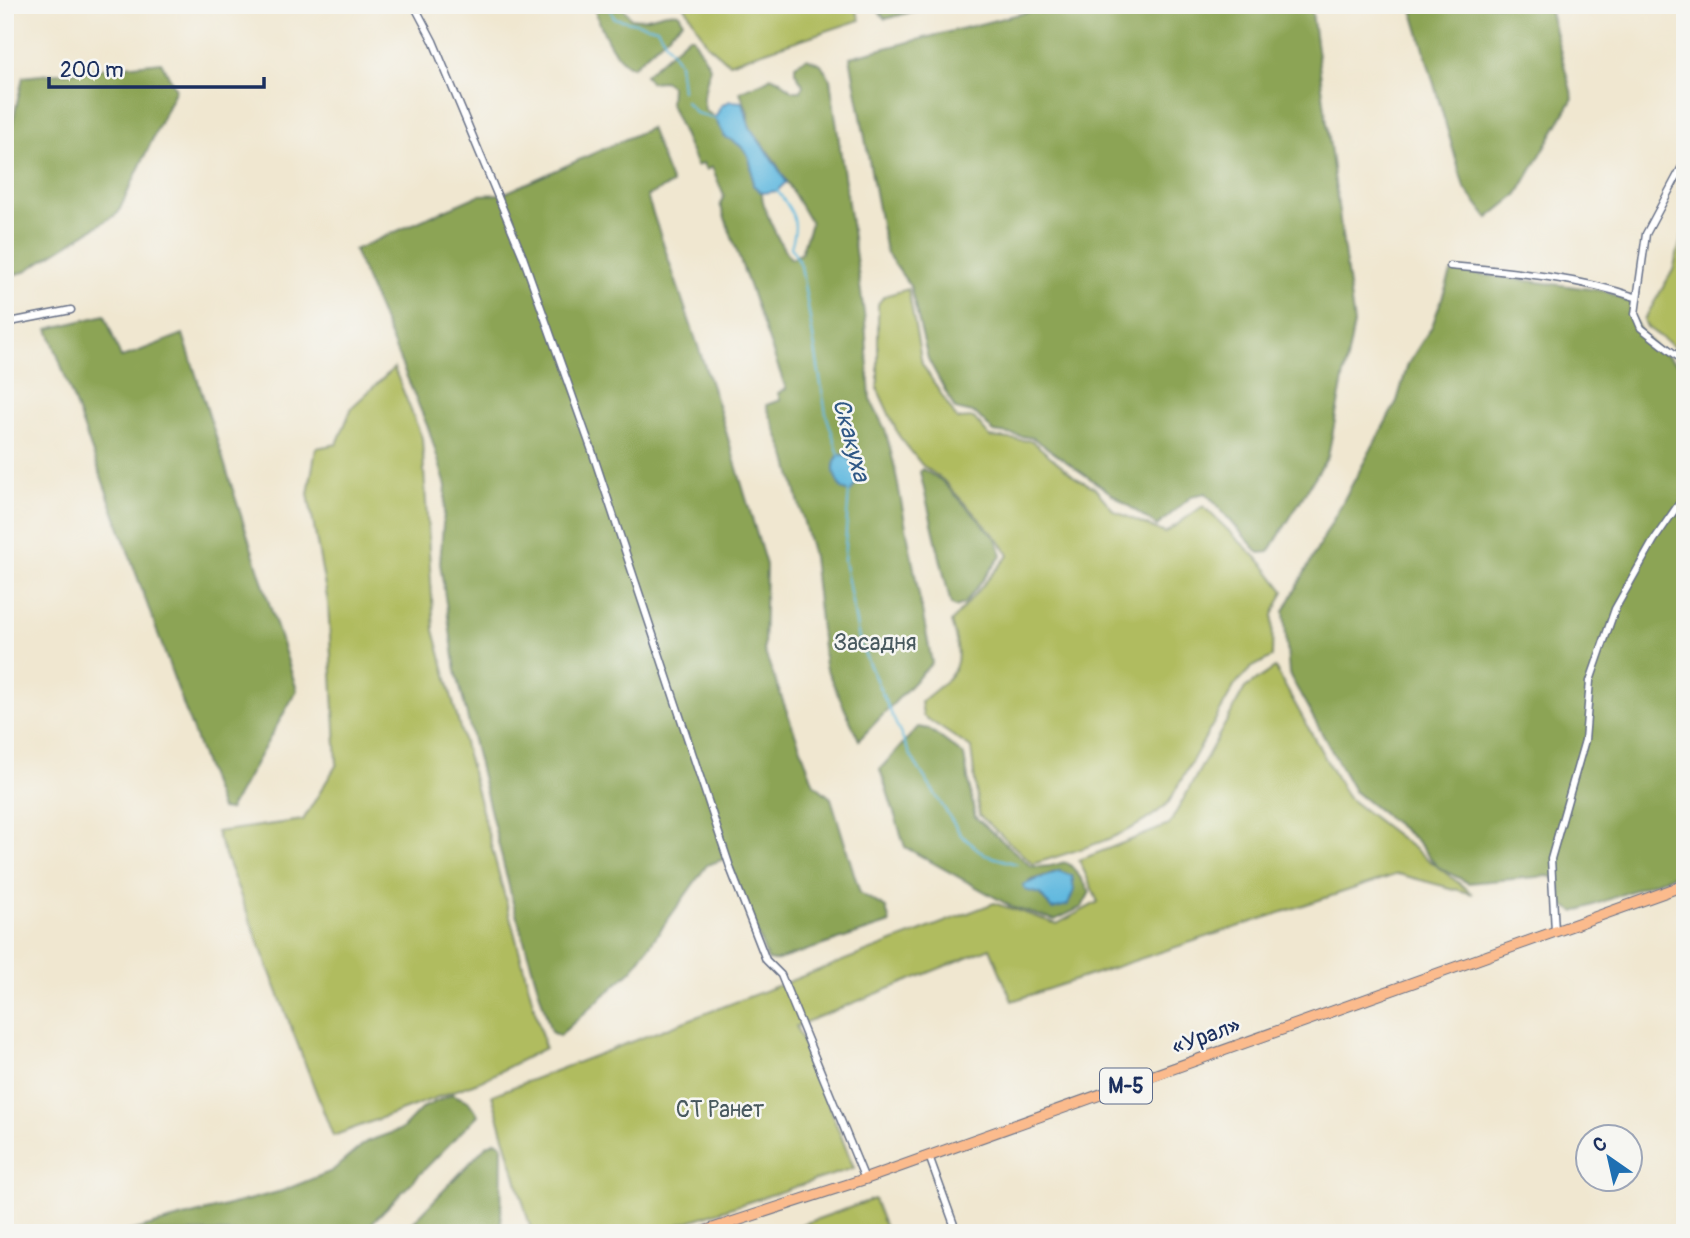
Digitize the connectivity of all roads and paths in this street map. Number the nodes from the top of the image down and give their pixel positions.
1 (414, 5) edge
2 (1685, 161) edge
3 (1450, 266) dead end
4 (1635, 298) junction
5 (71, 310) dead end
6 (5, 323) edge
7 (1685, 362) edge
8 (1685, 495) edge
9 (1685, 885) edge
10 (1555, 932) junction
11 (929, 1156) junction
12 (865, 1179) junction
13 (699, 1233) edge
14 (957, 1233) edge

1 - 12 street
2 - 4 street
3 - 4 street
4 - 7 street
5 - 6 street
8 - 10 street
9 - 10 highway, «Урал» / М-5
10 - 11 highway, «Урал» / М-5
11 - 12 highway, «Урал» / М-5
11 - 14 street
12 - 13 highway, «Урал» / М-5

